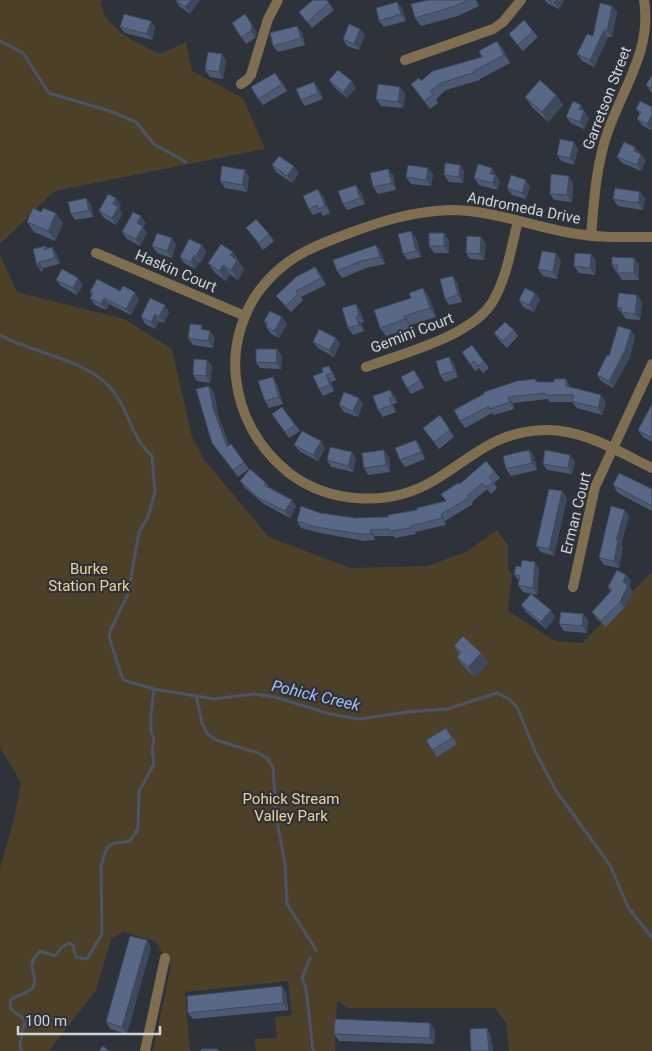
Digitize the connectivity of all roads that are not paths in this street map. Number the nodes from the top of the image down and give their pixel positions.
1 (278, 0) edge
2 (521, 0) edge
3 (644, 0) edge
4 (405, 60) dead end
5 (241, 84) dead end
6 (518, 221) junction
7 (590, 236) junction
8 (652, 237) edge
9 (96, 253) dead end
10 (245, 316) junction
11 (652, 364) edge
12 (366, 368) dead end
13 (612, 448) junction
14 (652, 468) edge
15 (573, 587) dead end
16 (165, 958) dead end
17 (145, 1051) edge

1 - 5 street
2 - 4 street
3 - 7 street, Garretson Street
6 - 7 street, Andromeda Drive
6 - 10 street, Andromeda Drive
6 - 12 street, Gemini Court
7 - 8 street, Andromeda Drive
9 - 10 street, Haskin Court
10 - 13 street, Andromeda Drive
11 - 13 street, Erman Court
13 - 14 street, Andromeda Drive
13 - 15 street, Erman Court
16 - 17 street

